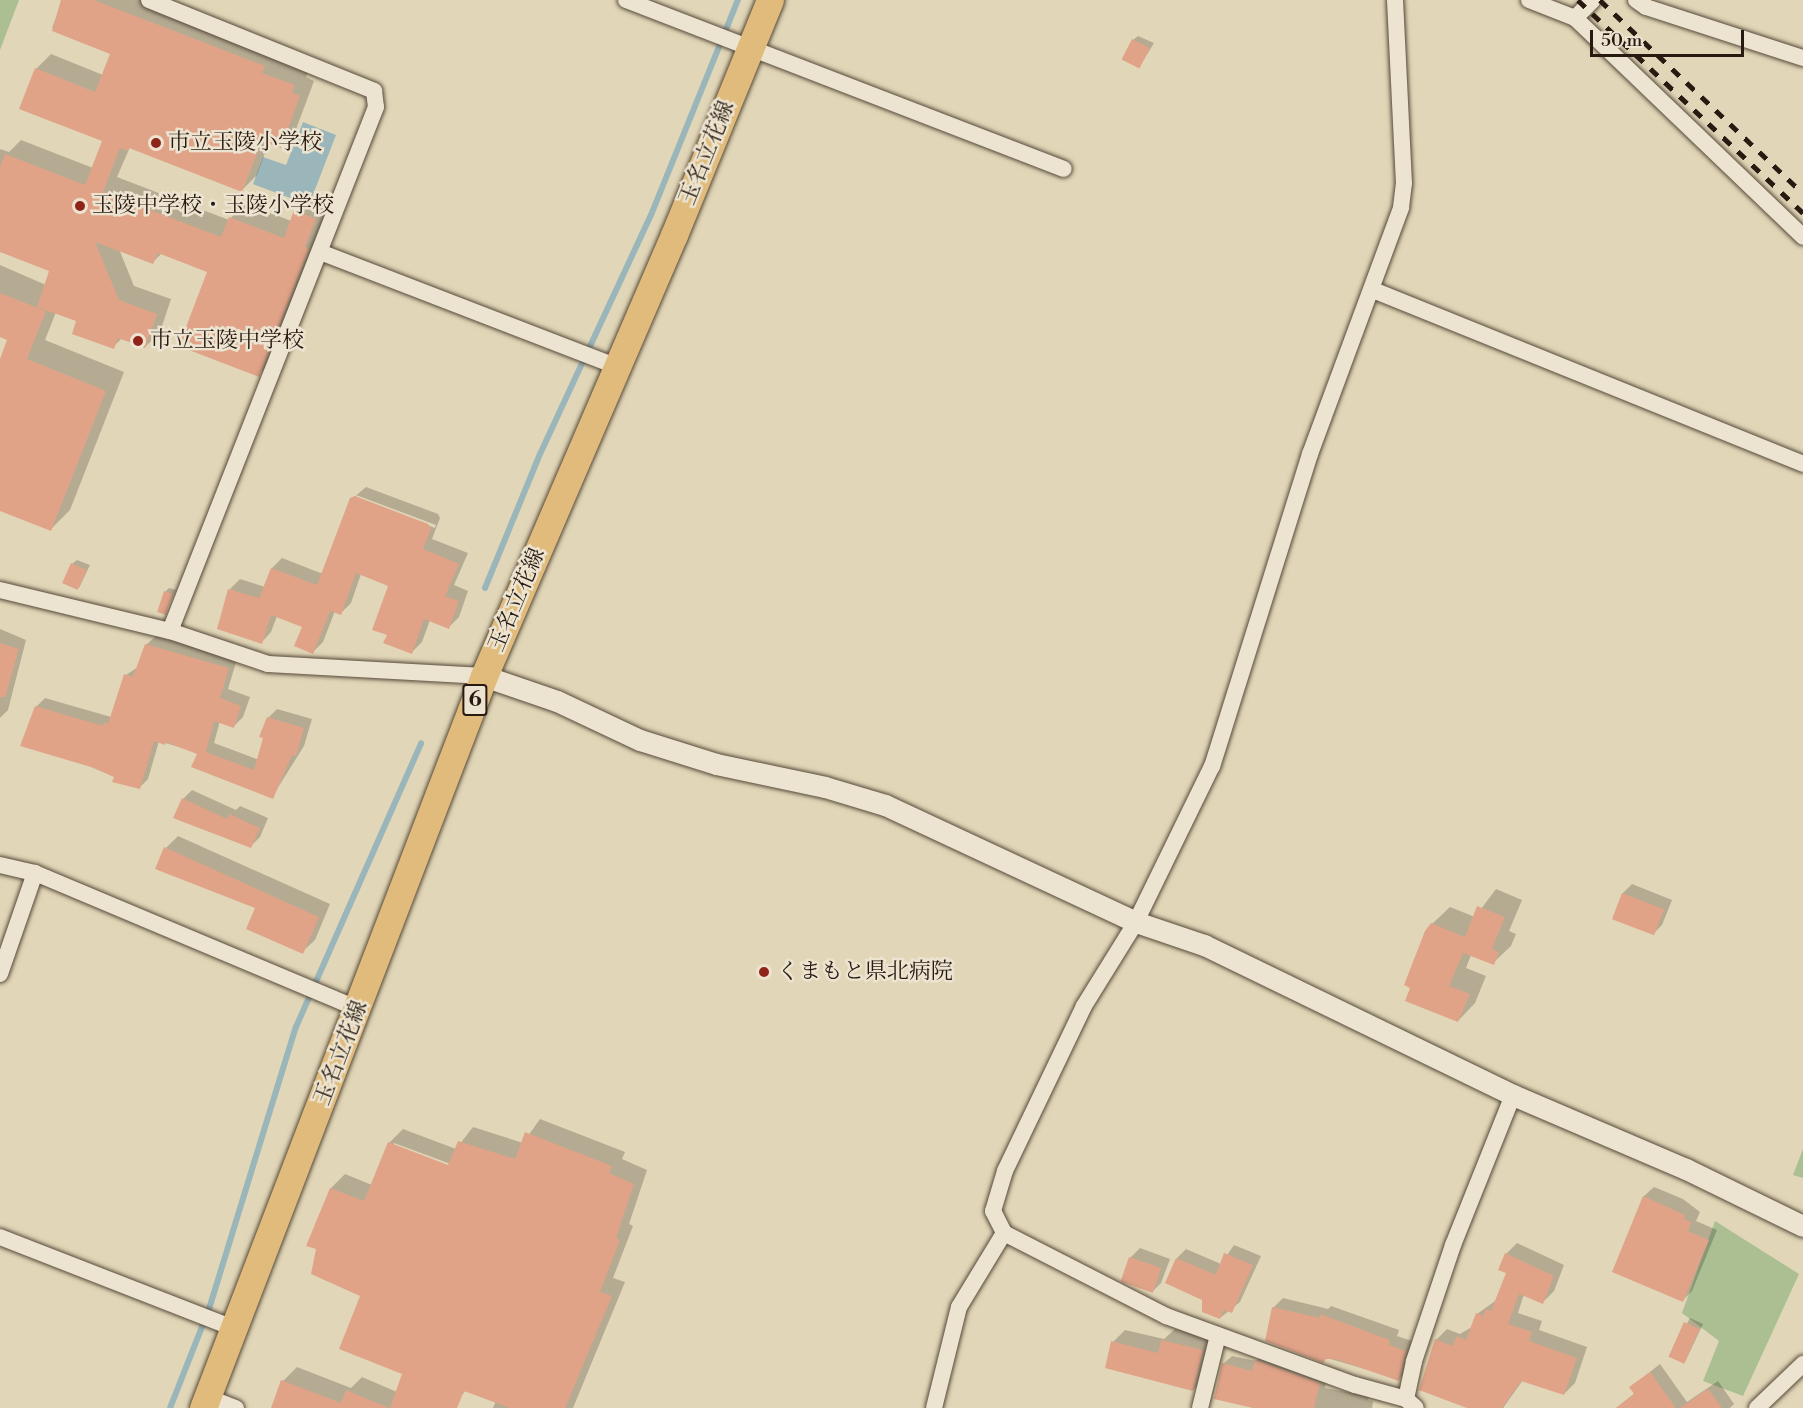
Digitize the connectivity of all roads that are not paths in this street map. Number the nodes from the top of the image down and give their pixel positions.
1 (149, 0) edge
2 (626, 0) edge
3 (770, 0) edge
4 (1395, 0) edge
5 (1529, 0) edge
6 (1593, 0) edge
7 (1636, 0) edge
8 (1575, 18) junction
9 (749, 49) junction
10 (1803, 58) edge
11 (1063, 169) dead end
12 (1803, 237) edge
13 (320, 252) junction
14 (1372, 290) junction
15 (605, 361) junction
16 (1803, 464) edge
17 (0, 590) edge
18 (170, 631) junction
19 (484, 676) junction
20 (0, 865) edge
21 (35, 873) junction
22 (1136, 921) junction
23 (0, 974) edge
24 (358, 1009) junction
25 (1513, 1095) junction
26 (1803, 1226) edge
27 (1004, 1233) junction
28 (0, 1237) edge
29 (233, 1328) junction
30 (1218, 1335) junction
31 (1803, 1364) edge
32 (205, 1402) edge
33 (1411, 1404) edge
34 (236, 1408) edge
35 (934, 1408) edge
36 (1200, 1408) edge
37 (1757, 1408) edge

1 - 13 street
2 - 9 street
3 - 9 main road, 玉名立花線 / 6
4 - 14 street
5 - 8 street
6 - 8 street
7 - 10 street
8 - 12 street
9 - 11 street
9 - 15 main road, 玉名立花線 / 6
13 - 15 street
13 - 18 street
14 - 16 street
14 - 22 street
15 - 19 main road, 玉名立花線 / 6
17 - 18 street
18 - 19 street
19 - 22 street
19 - 24 main road, 玉名立花線 / 6
20 - 21 street
21 - 23 street
21 - 24 street
22 - 25 street
22 - 27 street
24 - 29 main road, 玉名立花線 / 6
25 - 26 street
25 - 33 street
27 - 30 street
27 - 35 street
28 - 29 street
29 - 32 main road, 玉名立花線 / 6
30 - 33 street
30 - 36 street
31 - 37 street
32 - 34 street

